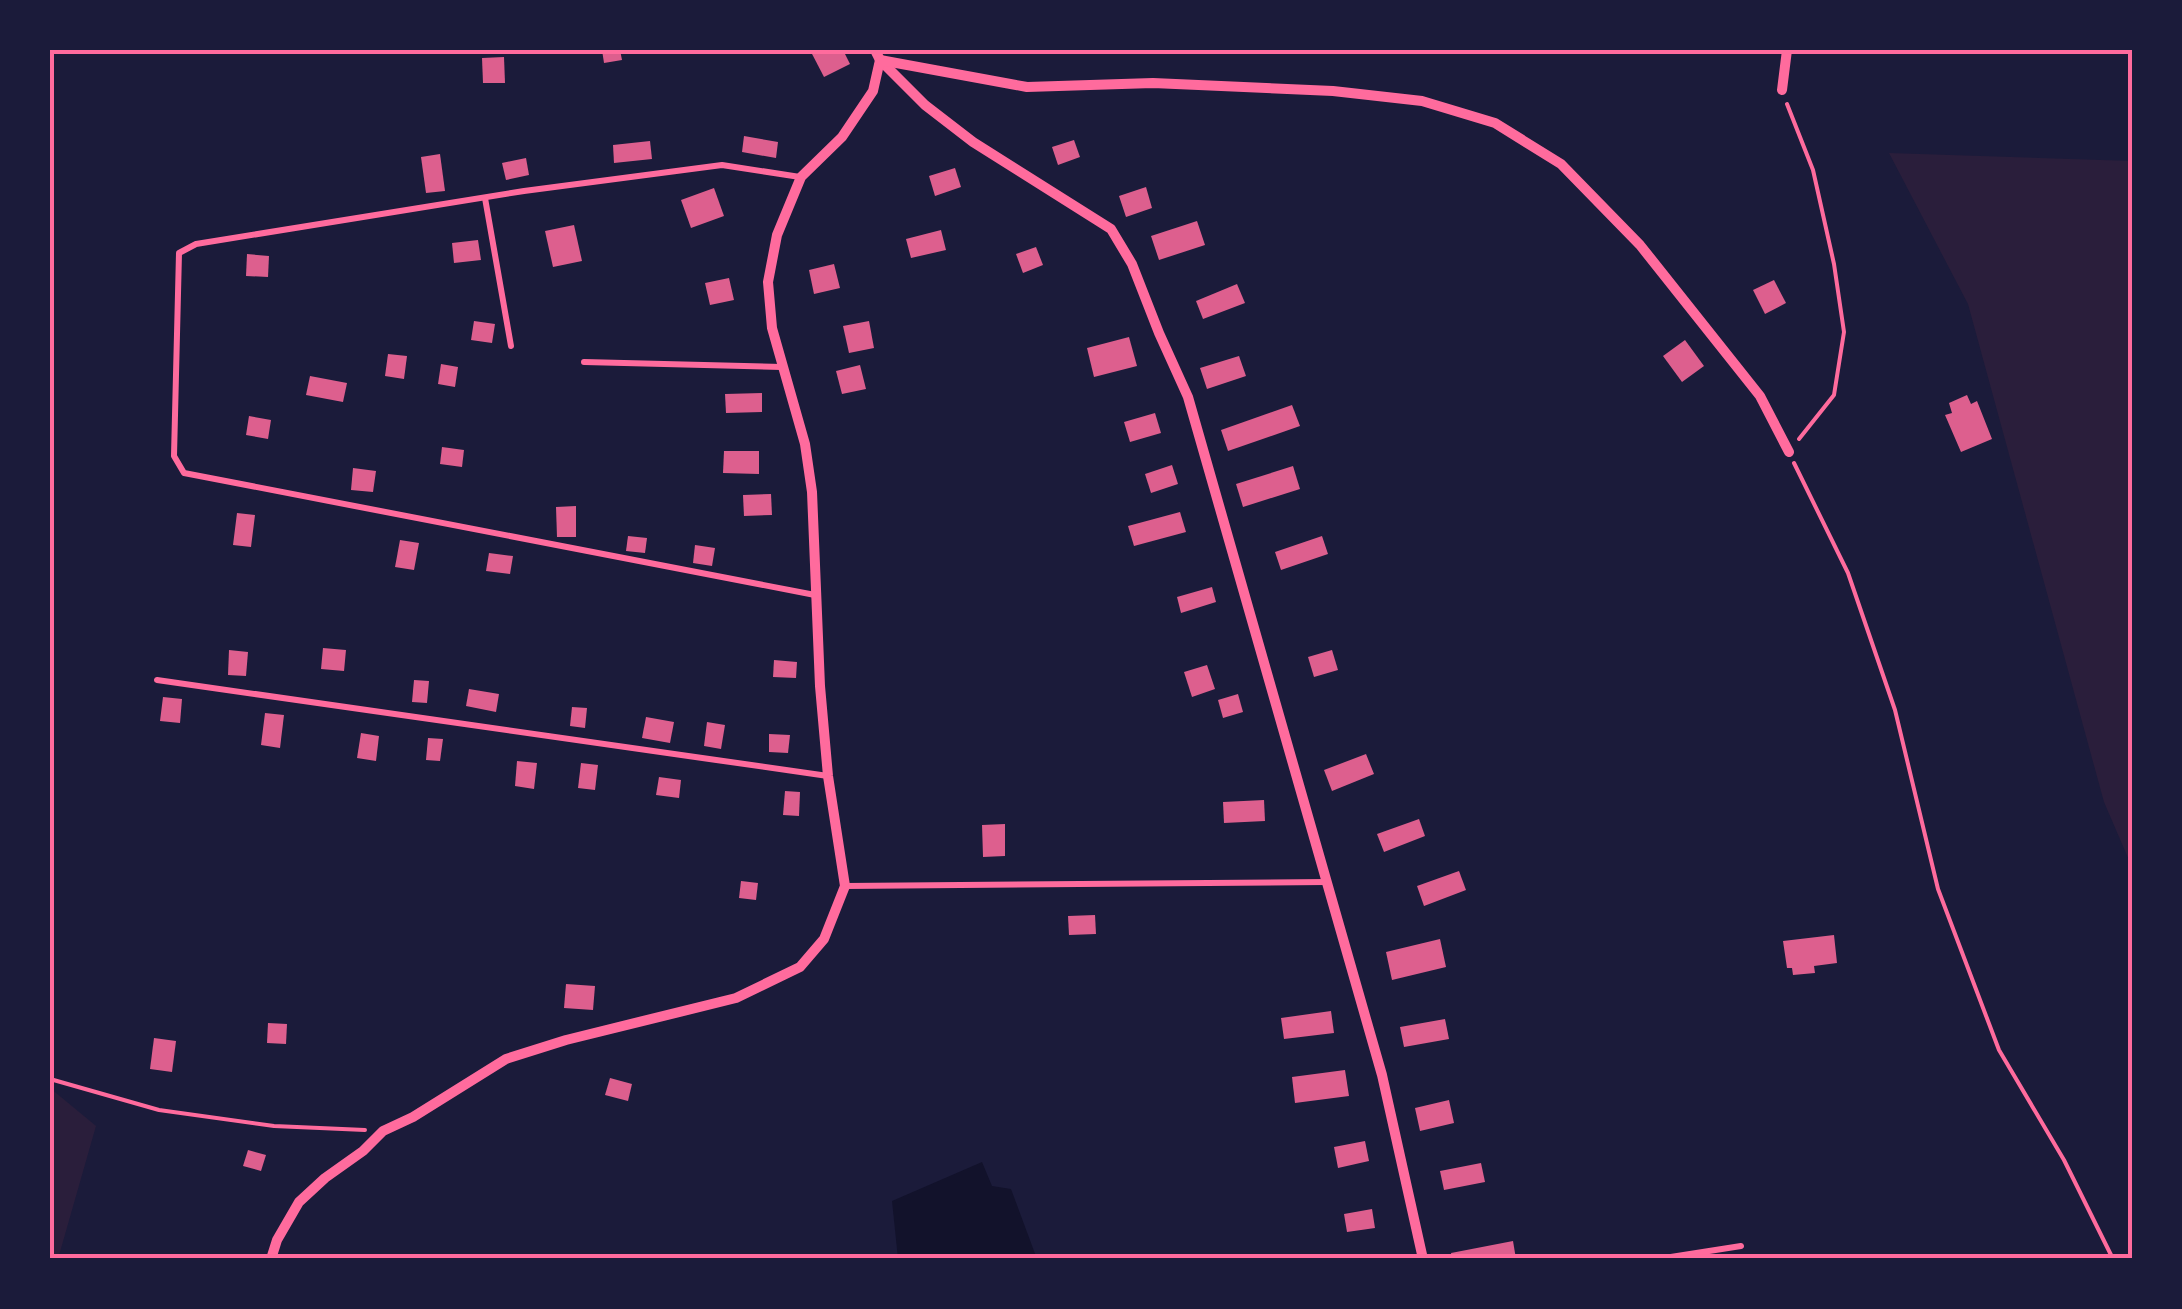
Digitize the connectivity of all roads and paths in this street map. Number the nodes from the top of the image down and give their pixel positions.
1 (1788, 50) edge
2 (878, 55) edge
3 (1782, 90) joint
4 (801, 177) junction
5 (485, 198) junction
6 (511, 346) dead end
7 (584, 362) dead end
8 (782, 367) junction
9 (1789, 452) junction
10 (815, 595) junction
11 (158, 680) dead end
12 (828, 776) junction
13 (1327, 882) junction
14 (845, 886) junction
15 (50, 1079) edge
16 (384, 1131) junction
17 (1741, 1246) dead end
18 (272, 1259) edge
19 (1423, 1259) edge
20 (1658, 1259) edge
21 (2114, 1259) edge

1 - 3 street
2 - 4 street
2 - 9 street
2 - 13 street
3 - 9 path
4 - 5 lane
4 - 8 street
5 - 6 lane
5 - 10 lane
7 - 8 lane
8 - 10 street
9 - 21 path
10 - 12 street
11 - 12 lane
12 - 14 street
13 - 14 lane
13 - 19 street
14 - 16 street
15 - 16 path
16 - 18 street
17 - 20 lane

